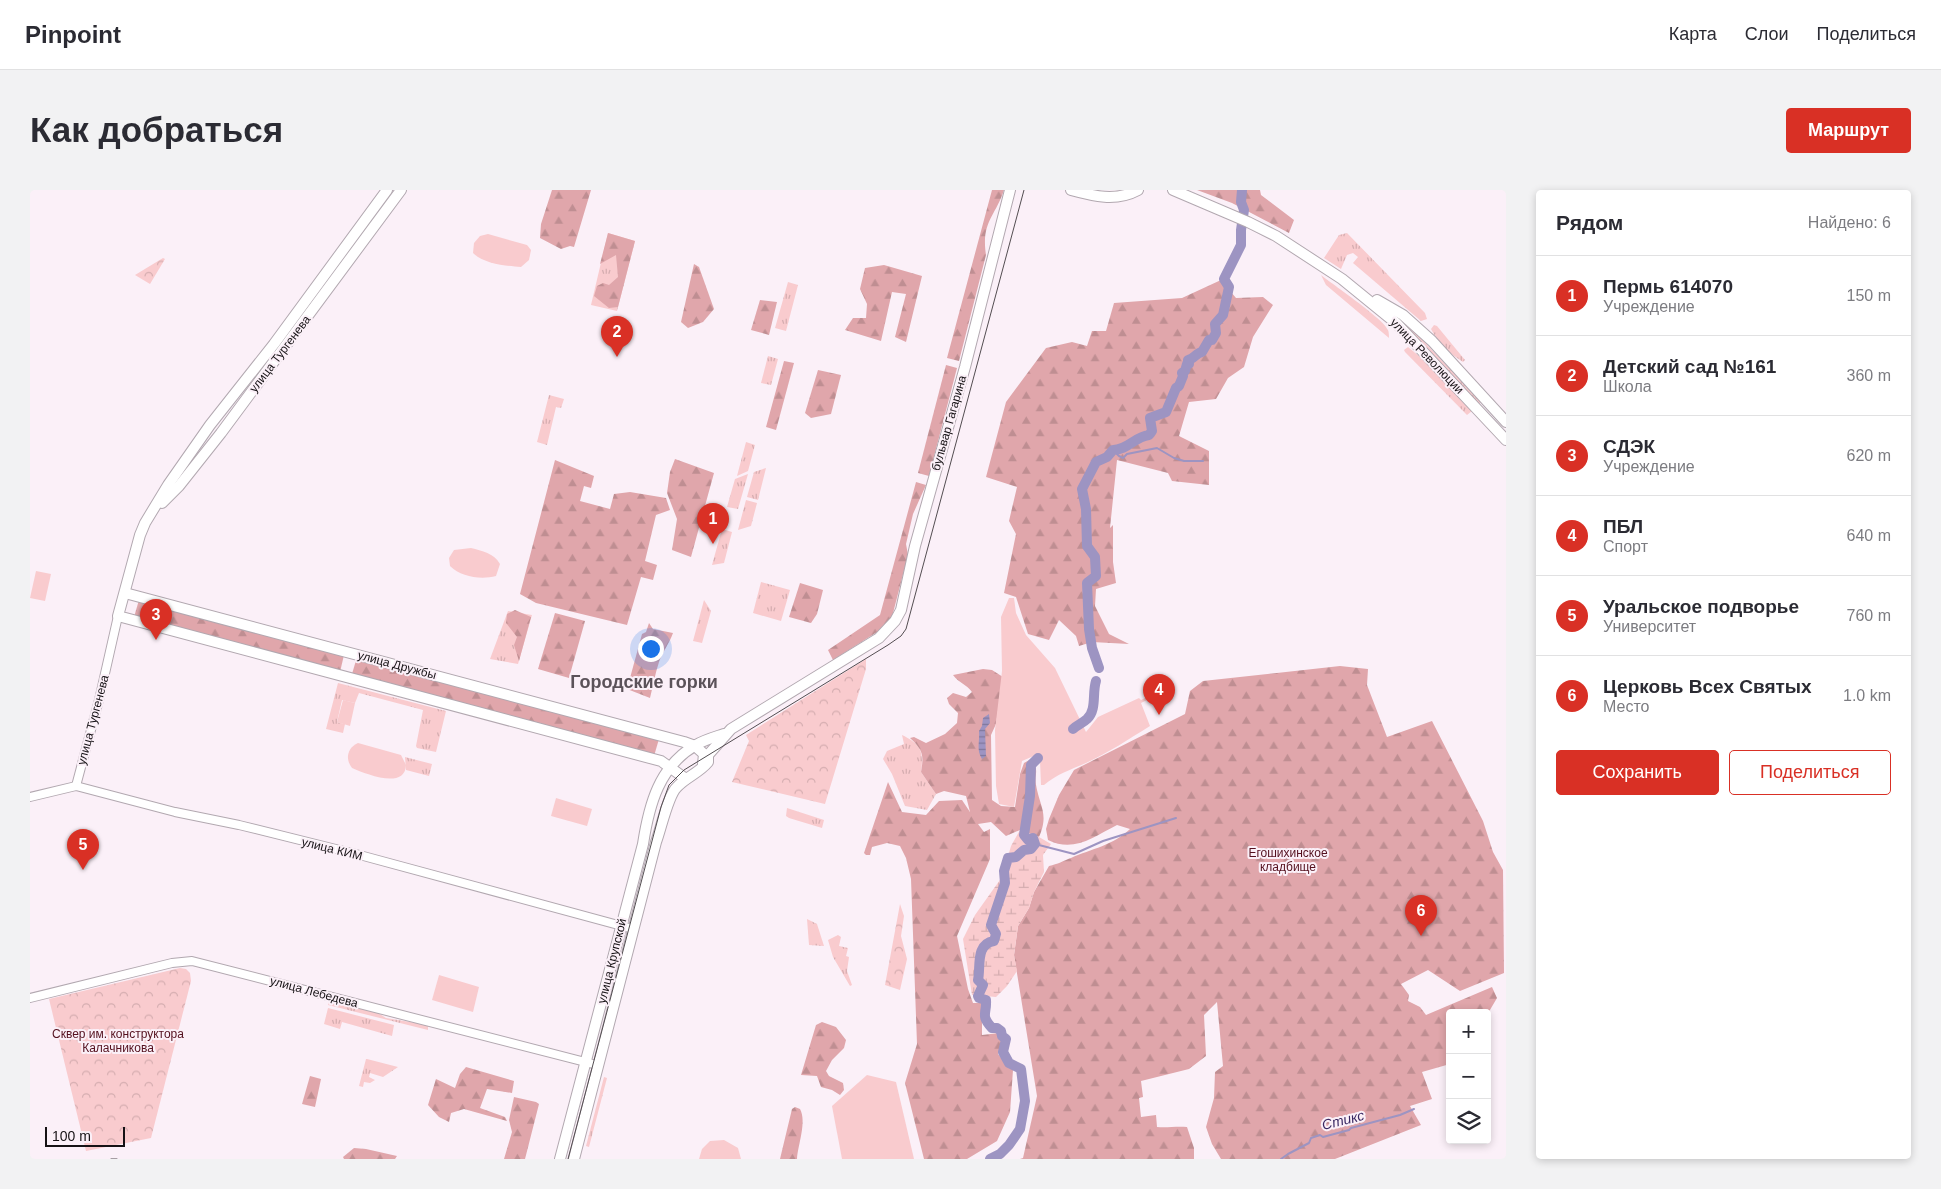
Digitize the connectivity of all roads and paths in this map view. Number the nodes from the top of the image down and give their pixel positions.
1 (388, 190) edge
2 (401, 190) edge
3 (1010, 190) edge
4 (1071, 190) edge
5 (1173, 190) edge
6 (1135, 191) edge
7 (349, 242) junction
8 (358, 249) junction
9 (1342, 279) junction
10 (273, 346) junction
11 (282, 352) junction
12 (232, 397) junction
13 (242, 406) junction
14 (1506, 422) edge
15 (1506, 440) edge
16 (171, 488) junction
17 (125, 593) junction
18 (118, 616) junction
19 (728, 732) junction
20 (699, 744) junction
21 (668, 770) junction
22 (702, 770) junction
23 (686, 779) junction
24 (76, 786) junction
25 (30, 797) edge
26 (621, 925) junction
27 (633, 929) junction
28 (30, 998) edge
29 (586, 1062) junction
30 (597, 1065) junction
31 (560, 1159) edge
32 (574, 1159) edge

1 - 7 main road, улица Тургенева
2 - 8 main road, улица Тургенева
3 - 19 main road, бульвар Гагарина
4 - 6 main road
5 - 9 main road, улица Революции
7 - 8 main road
7 - 10 main road, улица Тургенева
8 - 11 main road, улица Тургенева
9 - 14 main road, улица Революции
9 - 15 main road, улица Революции
10 - 11 main road
10 - 12 main road, улица Тургенева
11 - 13 main road, улица Тургенева
12 - 13 main road
12 - 16 main road, улица Тургенева
13 - 16 main road, улица Тургенева
16 - 17 main road, улица Тургенева
17 - 18 main road, улица Тургенева
17 - 20 main road, улица Дружбы
18 - 21 main road, улица Дружбы
18 - 24 street, улица Тургенева
19 - 20 main road
19 - 22 main road
20 - 21 main road
20 - 22 main road
21 - 23 main road
21 - 26 main road, улица Крупской
22 - 23 main road
23 - 27 main road, улица Крупской
24 - 25 street, улица КИМ
24 - 26 street, улица КИМ
26 - 27 street, улица КИМ
26 - 29 main road, улица Крупской
27 - 30 main road, улица Крупской
28 - 29 street, улица Лебедева
29 - 30 street, улица Лебедева
29 - 31 main road, улица Крупской
30 - 32 main road, улица Крупской

